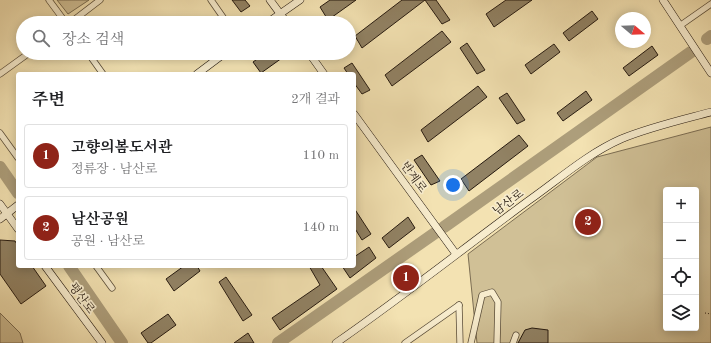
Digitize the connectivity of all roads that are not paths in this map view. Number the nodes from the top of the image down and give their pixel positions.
1 (49, 0) edge
2 (100, 0) edge
3 (211, 0) edge
4 (270, 0) edge
5 (300, 0) edge
6 (663, 0) edge
7 (711, 4) edge
8 (280, 14) junction
9 (61, 16) edge
10 (79, 16) edge
11 (222, 16) edge
12 (277, 16) edge
13 (681, 25) junction
14 (19, 60) edge
15 (93, 60) edge
16 (216, 60) edge
17 (314, 60) edge
18 (102, 72) edge
19 (200, 72) edge
20 (323, 72) edge
21 (711, 73) edge
22 (0, 74) edge
23 (711, 112) edge
24 (356, 117) edge
25 (0, 133) edge
26 (16, 155) edge
27 (0, 204) edge
28 (16, 207) edge
29 (7, 214) junction
30 (0, 219) edge
31 (16, 226) edge
32 (456, 254) junction
33 (46, 268) edge
34 (97, 268) edge
35 (112, 288) dead end
36 (516, 334) dead end
37 (102, 343) edge
38 (336, 343) edge
39 (405, 343) edge
40 (460, 343) edge
41 (471, 343) edge
42 (497, 343) edge
43 (513, 343) edge

1 - 9 street
2 - 10 street
3 - 11 street
4 - 8 main road
5 - 8 main road
6 - 13 main road
7 - 13 street
8 - 12 main road
13 - 21 main road
14 - 22 street
15 - 18 street
16 - 19 main road
17 - 20 main road
23 - 32 main road, 남산로
24 - 32 main road, 반계로
25 - 26 street
27 - 29 main road
28 - 29 main road
29 - 30 main road
29 - 31 main road
32 - 38 main road, 남산로
33 - 37 main road, 평산로
34 - 35 street
36 - 43 street
39 - 40 street
41 - 42 street

